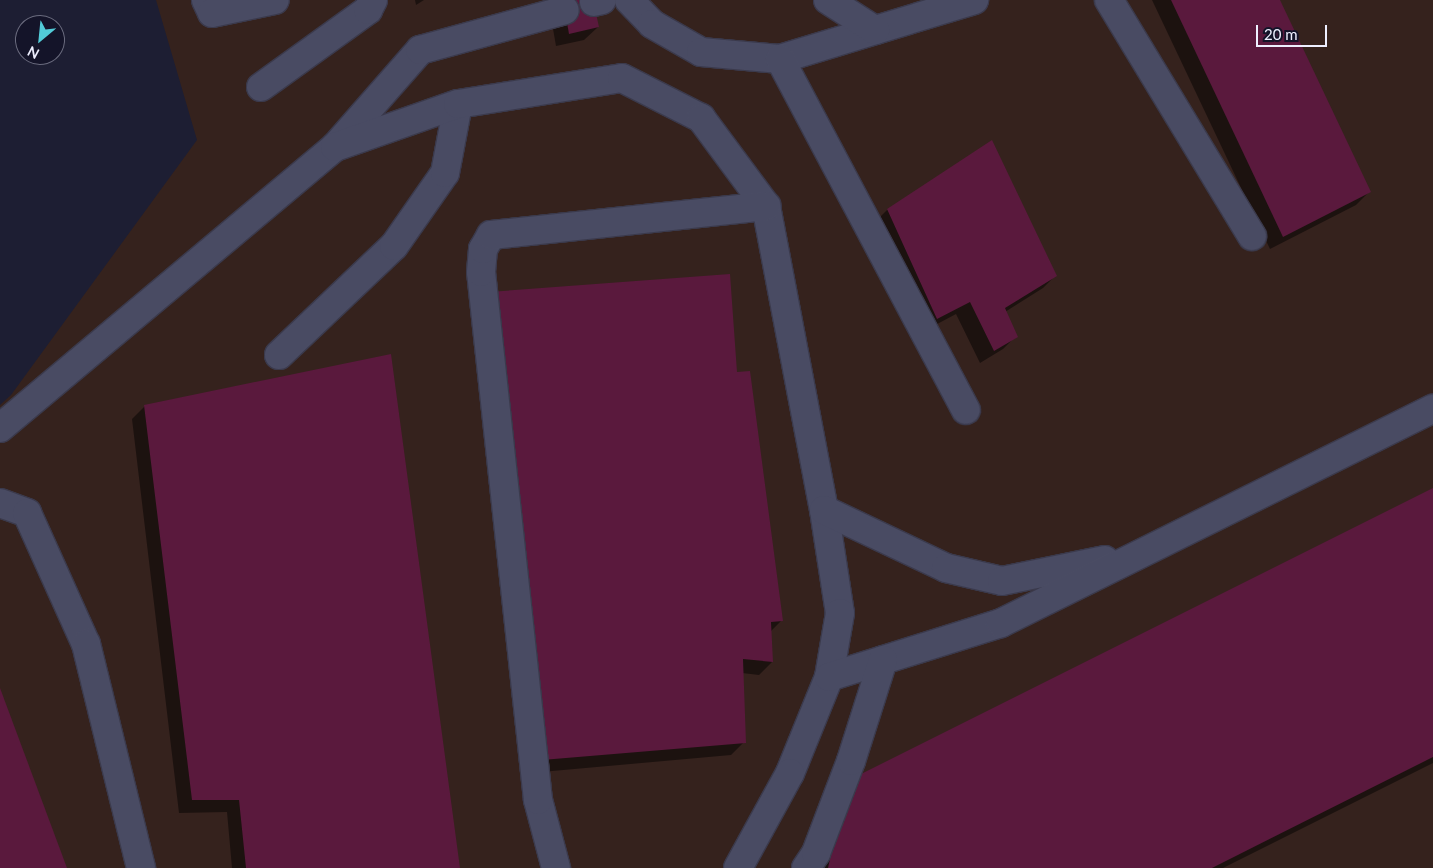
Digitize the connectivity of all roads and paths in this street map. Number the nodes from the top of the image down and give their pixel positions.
1 (206, 0) edge
2 (275, 0) edge
3 (373, 0) edge
4 (629, 0) edge
5 (828, 0) edge
6 (974, 0) edge
7 (1109, 0) edge
8 (565, 10) dead end
9 (875, 30) junction
10 (780, 59) junction
11 (261, 87) dead end
12 (458, 104) junction
13 (335, 147) junction
14 (766, 206) junction
15 (1252, 236) dead end
16 (279, 356) dead end
17 (1433, 409) edge
18 (966, 410) dead end
19 (0, 428) edge
20 (0, 504) edge
21 (824, 510) junction
22 (1146, 551) junction
23 (883, 660) junction
24 (829, 676) junction
25 (141, 868) edge
26 (556, 868) edge
27 (738, 868) edge
28 (806, 868) edge

1 - 2 lane
3 - 11 lane
4 - 10 lane
5 - 9 lane
6 - 9 lane
7 - 15 lane
8 - 13 lane
9 - 10 lane
10 - 18 lane
12 - 13 lane
12 - 14 lane
12 - 16 lane
13 - 19 lane
14 - 21 lane
14 - 26 lane
17 - 22 lane
20 - 25 lane
21 - 22 lane
21 - 24 lane
22 - 23 lane
23 - 24 lane
23 - 28 lane
24 - 27 lane

